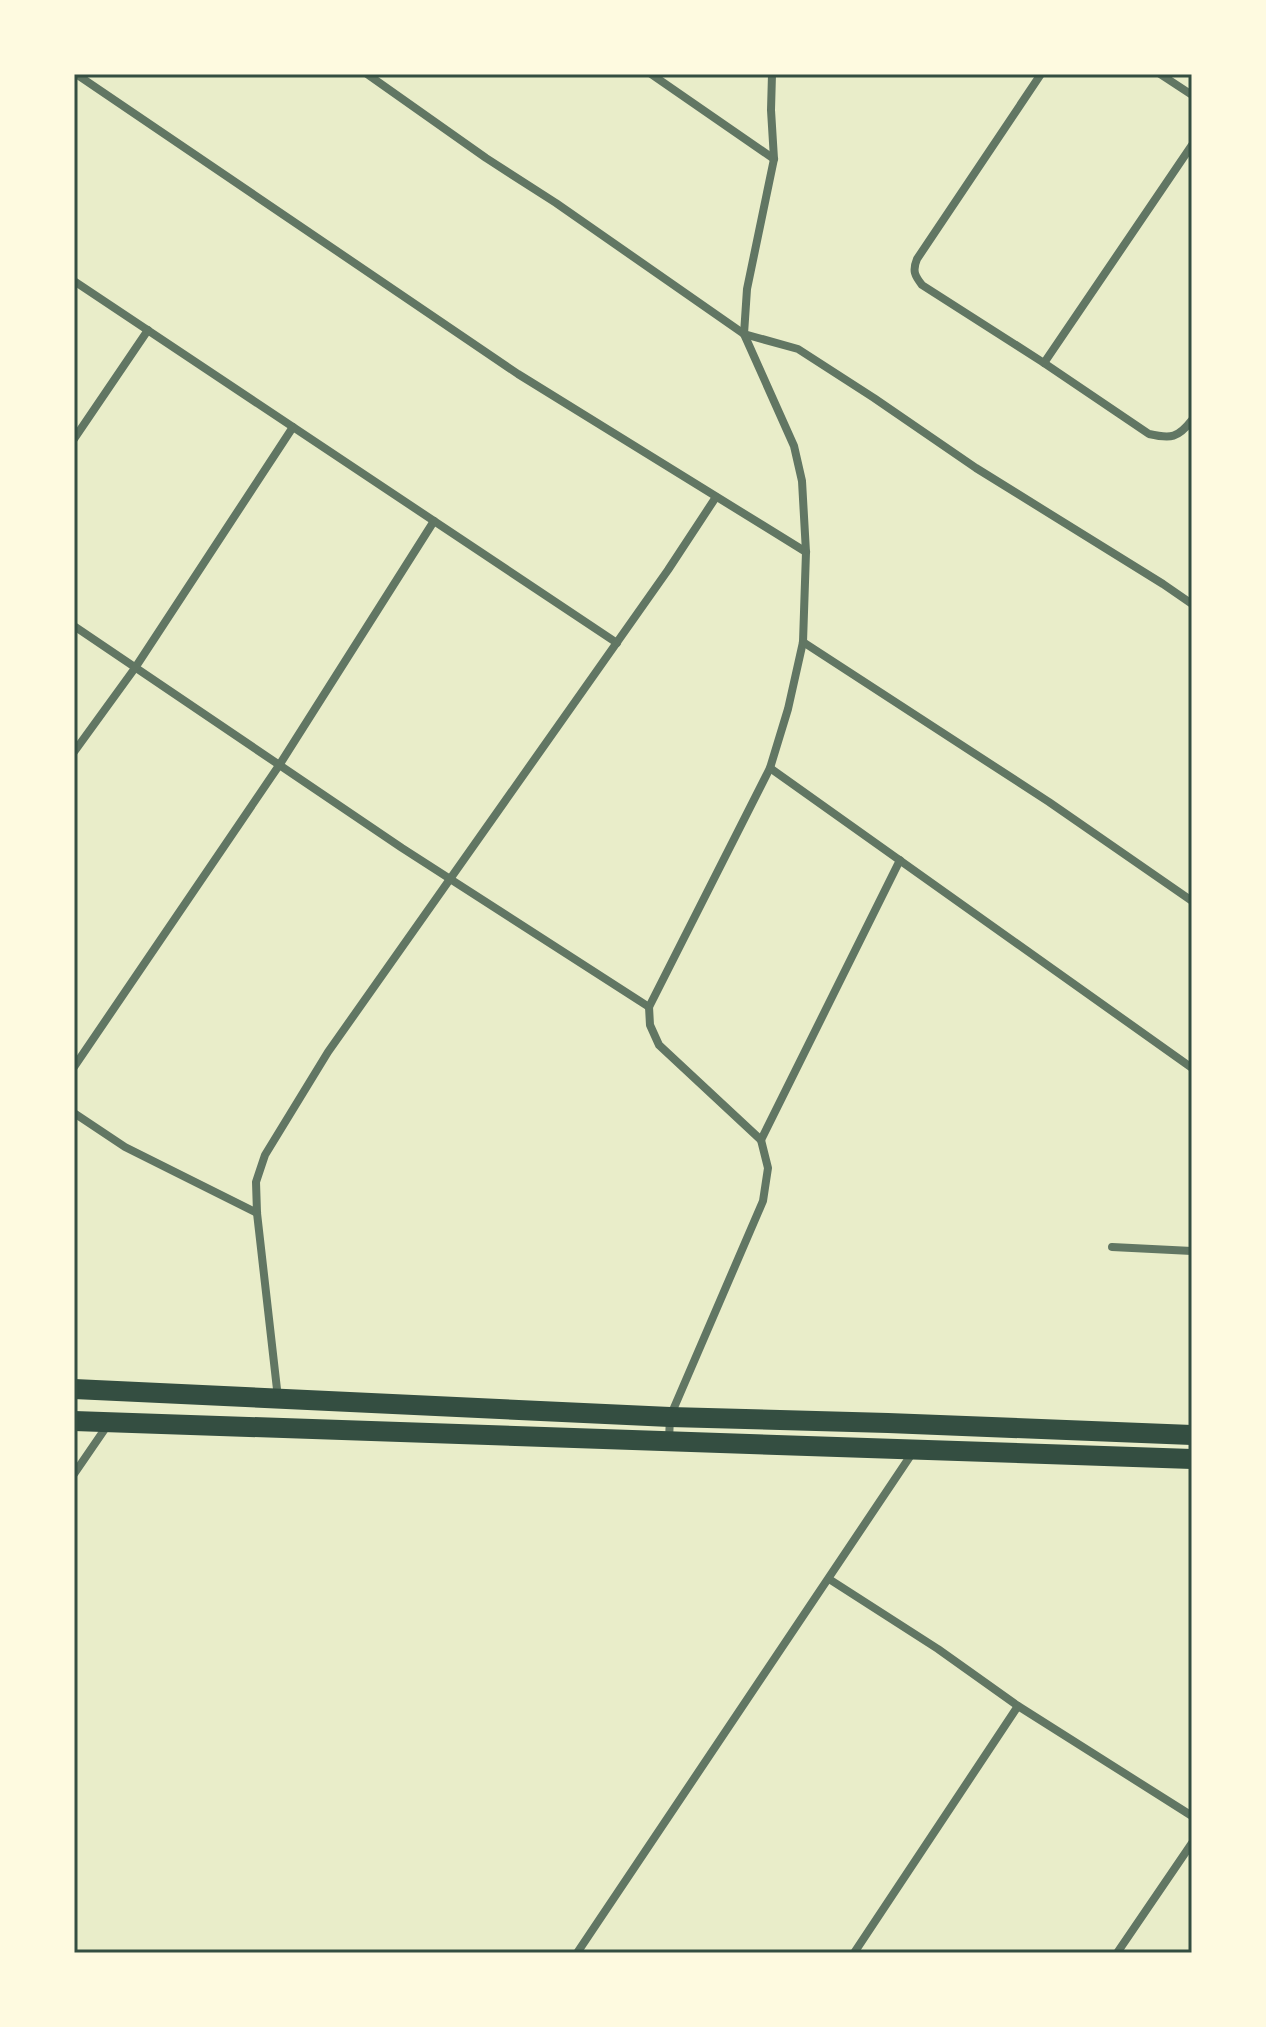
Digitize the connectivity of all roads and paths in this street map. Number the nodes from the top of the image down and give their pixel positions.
1 (367, 74) edge
2 (651, 74) edge
3 (772, 74) edge
4 (1041, 74) edge
5 (1160, 74) edge
6 (81, 76) edge
7 (1192, 95) edge
8 (1192, 145) edge
9 (774, 159) junction
10 (74, 281) edge
11 (148, 330) junction
12 (744, 334) junction
13 (1044, 363) junction
14 (1192, 420) edge
15 (293, 427) junction
16 (74, 439) edge
17 (716, 497) junction
18 (434, 521) junction
19 (806, 552) junction
20 (1192, 604) edge
21 (74, 626) edge
22 (803, 642) junction
23 (617, 643) junction
24 (135, 668) junction
25 (74, 752) edge
26 (280, 764) junction
27 (770, 768) junction
28 (900, 860) junction
29 (451, 879) junction
30 (1192, 901) edge
31 (649, 1007) junction
32 (74, 1067) edge
33 (1192, 1068) edge
34 (74, 1113) edge
35 (761, 1140) junction
36 (257, 1213) junction
37 (1112, 1247) dead end
38 (1192, 1251) edge
39 (74, 1389) edge
40 (278, 1398) junction
41 (670, 1417) junction
42 (74, 1421) edge
43 (110, 1423) junction
44 (1192, 1435) edge
45 (669, 1441) junction
46 (916, 1449) junction
47 (1192, 1459) edge
48 (74, 1474) edge
49 (829, 1579) junction
50 (1018, 1706) junction
51 (1192, 1816) edge
52 (1192, 1843) edge
53 (577, 1953) edge
54 (854, 1953) edge
55 (1117, 1953) edge

1 - 12 street
2 - 9 street
3 - 9 street
4 - 13 street
5 - 7 street
6 - 17 street
8 - 13 street
9 - 12 street
10 - 11 street
11 - 15 street
11 - 16 street
12 - 19 street
12 - 20 street
13 - 14 street
15 - 18 street
15 - 24 street
17 - 19 street
17 - 23 street
18 - 23 street
18 - 26 street
19 - 22 street
21 - 24 street
22 - 27 street
22 - 30 street
23 - 29 street
24 - 25 street
24 - 26 street
26 - 29 street
26 - 32 street
27 - 28 street
27 - 31 street
28 - 33 street
28 - 35 street
29 - 31 street
29 - 36 street
31 - 35 street
34 - 36 street
35 - 41 street
36 - 40 street
37 - 38 street
39 - 40 main road
40 - 41 main road
41 - 44 main road
41 - 45 street
42 - 43 main road
43 - 45 main road
43 - 48 street
45 - 46 main road
46 - 47 main road
46 - 49 street
49 - 50 street
49 - 53 street
50 - 51 street
50 - 54 street
52 - 55 street

